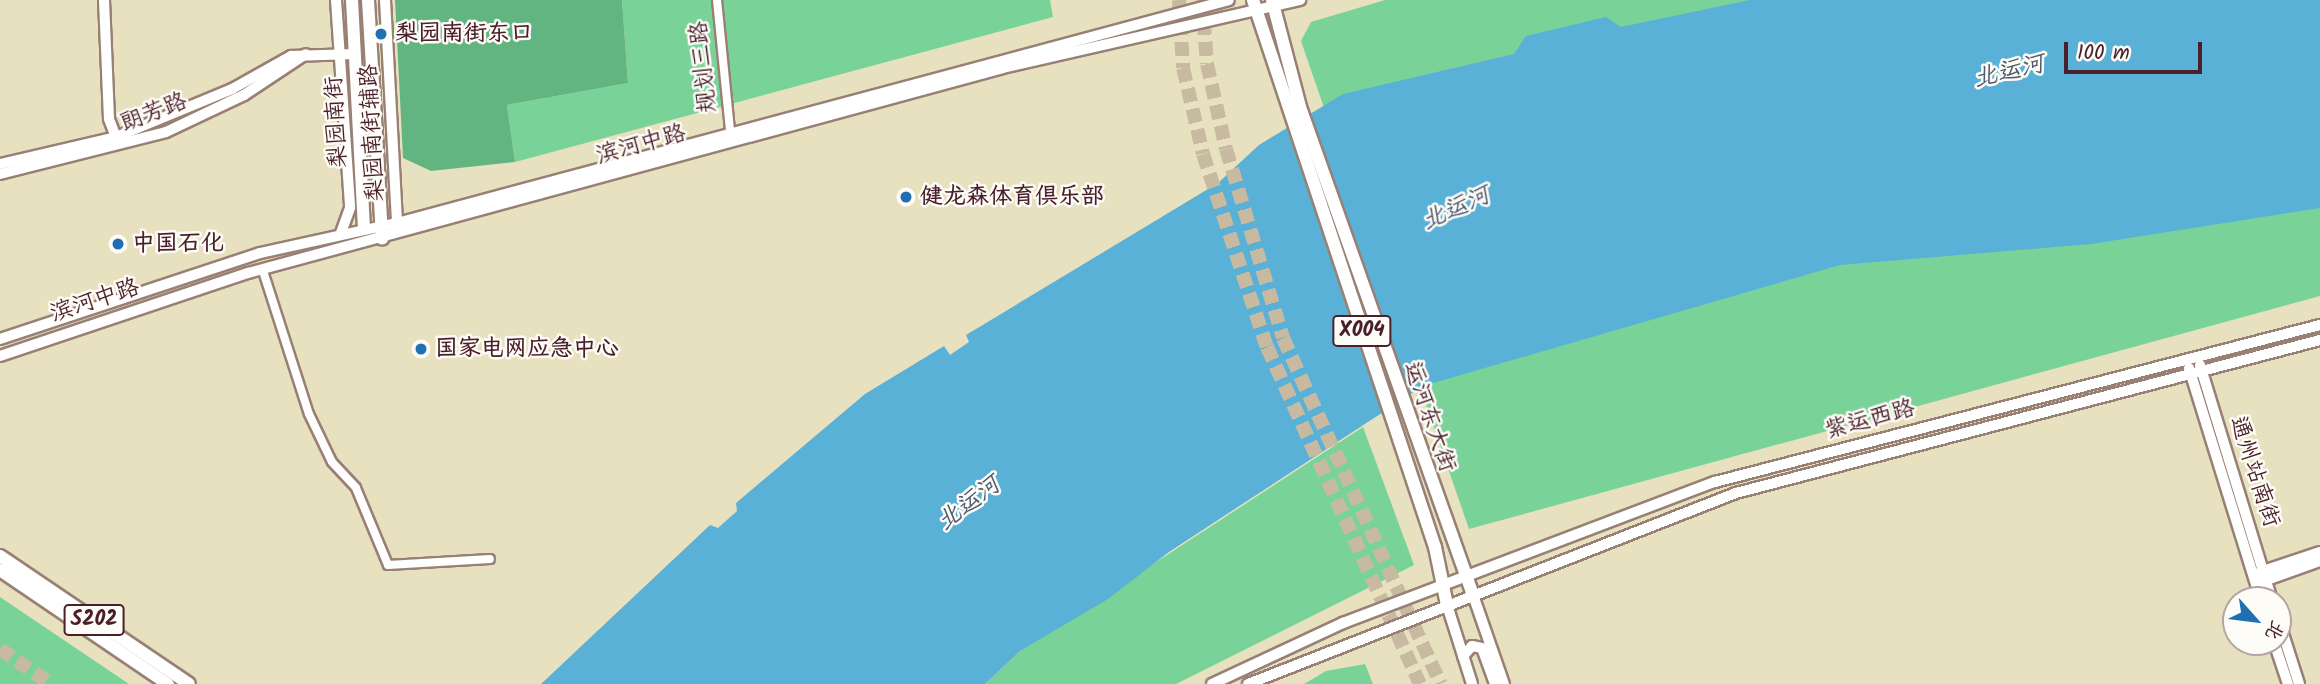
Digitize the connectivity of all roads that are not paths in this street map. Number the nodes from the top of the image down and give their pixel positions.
1 (104, 0) edge
2 (336, 0) edge
3 (352, 0) edge
4 (368, 0) edge
5 (385, 0) edge
6 (717, 0) edge
7 (1229, 0) edge
8 (1300, 0) edge
9 (1272, 4) edge
10 (1254, 6) edge
11 (339, 54) junction
12 (355, 54) junction
13 (730, 130) junction
14 (118, 142) junction
15 (0, 163) edge
16 (0, 174) edge
17 (397, 223) junction
18 (341, 233) junction
19 (381, 233) junction
20 (365, 236) junction
21 (263, 271) junction
22 (2320, 325) edge
23 (0, 340) edge
24 (2320, 340) edge
25 (0, 356) edge
26 (2193, 357) junction
27 (2196, 372) junction
28 (2320, 552) edge
29 (0, 556) edge
30 (490, 559) dead end
31 (2320, 561) edge
32 (0, 570) edge
33 (2259, 577) junction
34 (1465, 578) junction
35 (2260, 586) edge
36 (2264, 586) edge
37 (1441, 587) junction
38 (1473, 595) junction
39 (1447, 605) junction
40 (1463, 656) junction
41 (2279, 656) edge
42 (2290, 656) edge
43 (168, 684) edge
44 (189, 684) edge
45 (1212, 684) edge
46 (1248, 684) edge
47 (1472, 684) edge
48 (1495, 684) edge
49 (1504, 684) edge
50 (2288, 684) edge
51 (2299, 684) edge

1 - 14 street
2 - 11 street, 梨园南街辅路
3 - 12 main road, 梨园南街
4 - 19 main road, 梨园南街
5 - 17 street, 梨园南街辅路
6 - 13 street, 规划三路
7 - 13 main road, 滨河中路
8 - 9 main road, 滨河中路
9 - 10 main road, 滨河中路
9 - 34 main road, 运河东大街 / X004
10 - 19 main road, 滨河中路
10 - 37 main road, 运河东大街 / X004
11 - 12 street, 朗芳路
11 - 14 street, 朗芳路
11 - 18 street, 梨园南街辅路
12 - 20 main road, 梨园南街
13 - 17 main road, 滨河中路
14 - 15 street, 朗芳路
14 - 16 street, 朗芳路
17 - 19 main road, 滨河中路
18 - 20 main road, 滨河中路
18 - 23 main road, 滨河中路
19 - 20 main road, 滨河中路
20 - 21 main road, 滨河中路
21 - 25 main road, 滨河中路
21 - 30 street
22 - 26 main road, 紫运西路
24 - 27 main road, 紫运西路
26 - 27 main road, 通州站南街
26 - 34 main road, 紫运西路
27 - 33 main road, 通州站南街
27 - 38 main road, 紫运西路
28 - 33 main road
29 - 44 main road, S202
31 - 33 main road
32 - 43 main road, S202
33 - 35 main road, 通州站南街
33 - 36 main road, 通州站南街
34 - 37 main road, 紫运西路
34 - 38 main road, 运河东大街 / X004
37 - 39 main road, 运河东大街 / X004
37 - 45 main road, 紫运西路
38 - 39 main road, 紫运西路
38 - 49 main road, 运河东大街 / X004
39 - 40 main road, 运河东大街 / X004
39 - 46 main road, 紫运西路
40 - 47 main road, 运河东大街 / X004
40 - 48 main road
41 - 50 main road
42 - 51 main road

